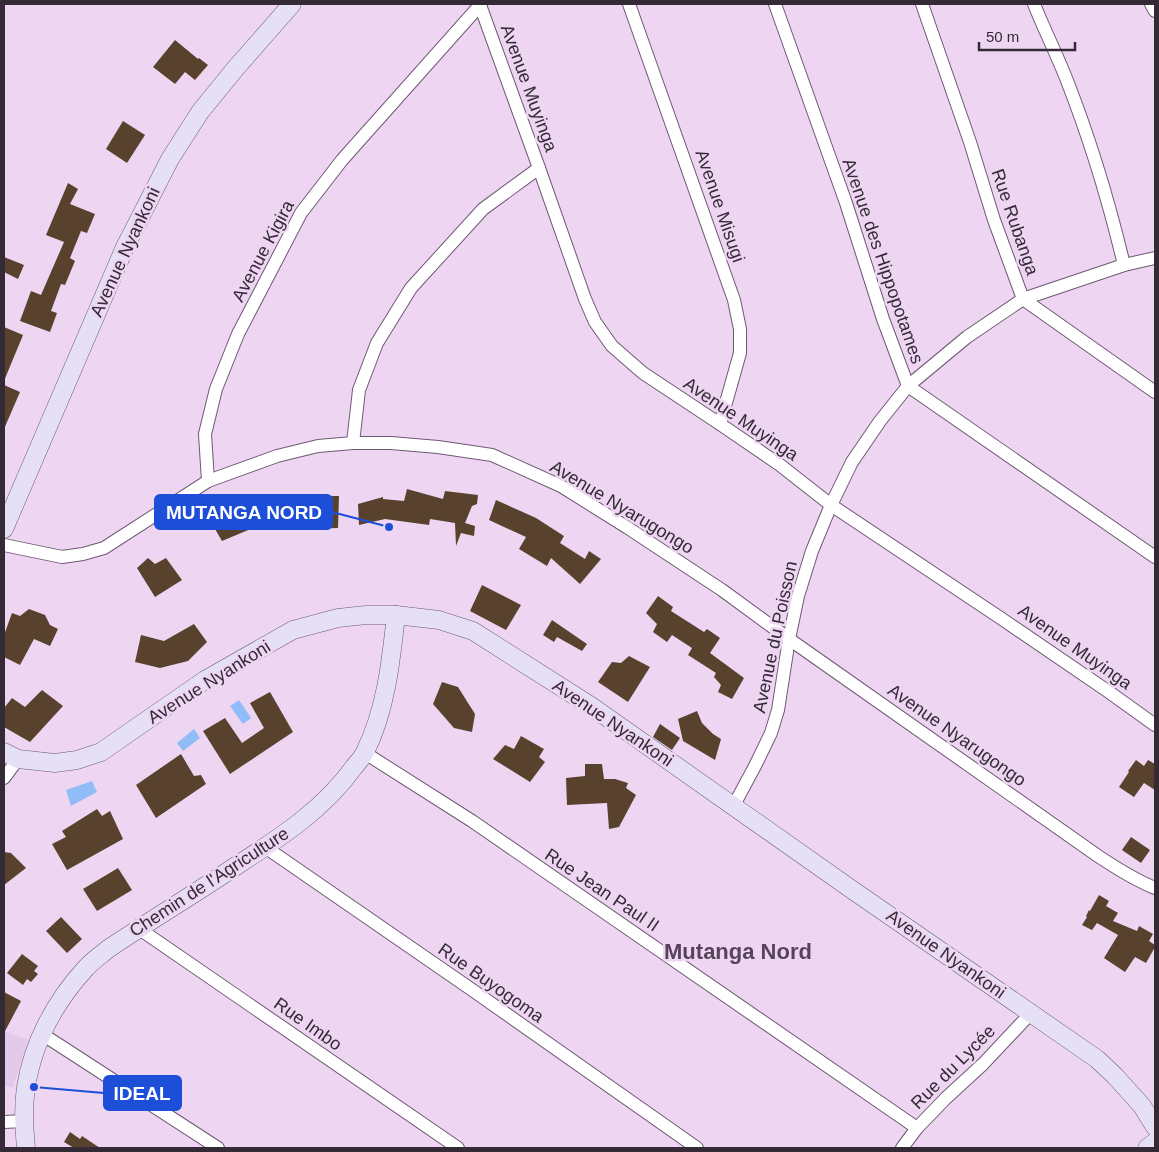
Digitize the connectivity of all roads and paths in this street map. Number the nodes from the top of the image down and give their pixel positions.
1 (292, 4) edge
2 (480, 4) edge
3 (629, 4) edge
4 (775, 4) edge
5 (922, 4) edge
6 (1034, 4) edge
7 (1151, 4) edge
8 (1155, 11) edge
9 (539, 168) junction
10 (1155, 258) edge
11 (1124, 265) junction
12 (1023, 299) junction
13 (908, 386) junction
14 (1155, 392) edge
15 (720, 424) junction
16 (353, 444) junction
17 (208, 481) junction
18 (831, 505) junction
19 (4, 529) edge
20 (4, 545) edge
21 (1155, 558) edge
22 (396, 615) junction
23 (789, 639) junction
24 (1155, 725) edge
25 (365, 752) junction
26 (11, 756) edge
27 (4, 778) edge
28 (734, 806) junction
29 (265, 847) junction
30 (1155, 888) edge
31 (138, 928) junction
32 (1031, 1013) junction
33 (42, 1034) junction
34 (24, 1121) junction
35 (4, 1122) edge
36 (1155, 1127) edge
37 (917, 1128) junction
38 (1155, 1142) edge
39 (26, 1148) edge
40 (218, 1148) edge
41 (458, 1148) edge
42 (697, 1148) edge
43 (902, 1148) edge
44 (1147, 1148) edge

1 - 19 street, Avenue Nyankoni
2 - 9 street, Avenue Muyinga
2 - 17 street, Avenue Kigira
3 - 15 street, Avenue Misugi
4 - 13 street, Avenue des Hippopotames
5 - 12 street, Rue Rubanga
6 - 11 street
7 - 8 street
9 - 15 street, Avenue Muyinga
9 - 16 street
10 - 11 street, Avenue du Poisson
11 - 12 street, Avenue du Poisson
12 - 13 street, Avenue du Poisson
12 - 14 street, Rue Rubanga
13 - 18 street, Avenue du Poisson
13 - 21 street, Avenue des Hippopotames
15 - 18 street, Avenue Muyinga
16 - 17 street, Avenue Nyarugongo
16 - 23 street, Avenue Nyarugongo
17 - 20 street, Avenue Nyarugongo
18 - 23 street, Avenue du Poisson
18 - 24 street, Avenue Muyinga
22 - 25 street, Chemin de l'Agriculture
22 - 26 street, Avenue Nyankoni
22 - 28 street, Avenue Nyankoni
23 - 28 street, Avenue du Poisson
23 - 30 street, Avenue Nyarugongo
25 - 29 street, Chemin de l'Agriculture
25 - 37 street, Rue Jean Paul II
26 - 27 street
28 - 32 street, Avenue Nyankoni
29 - 31 street, Chemin de l'Agriculture
29 - 42 street, Rue Buyogoma
31 - 33 street, Chemin de l'Agriculture
31 - 41 street, Rue Imbo
32 - 36 street, Avenue Nyankoni
32 - 37 street, Rue du Lycée
33 - 34 street, Chemin de l'Agriculture
33 - 40 street
34 - 35 street
34 - 39 street, Chemin de l'Agriculture
37 - 43 street, Rue du Lycée
38 - 44 street

